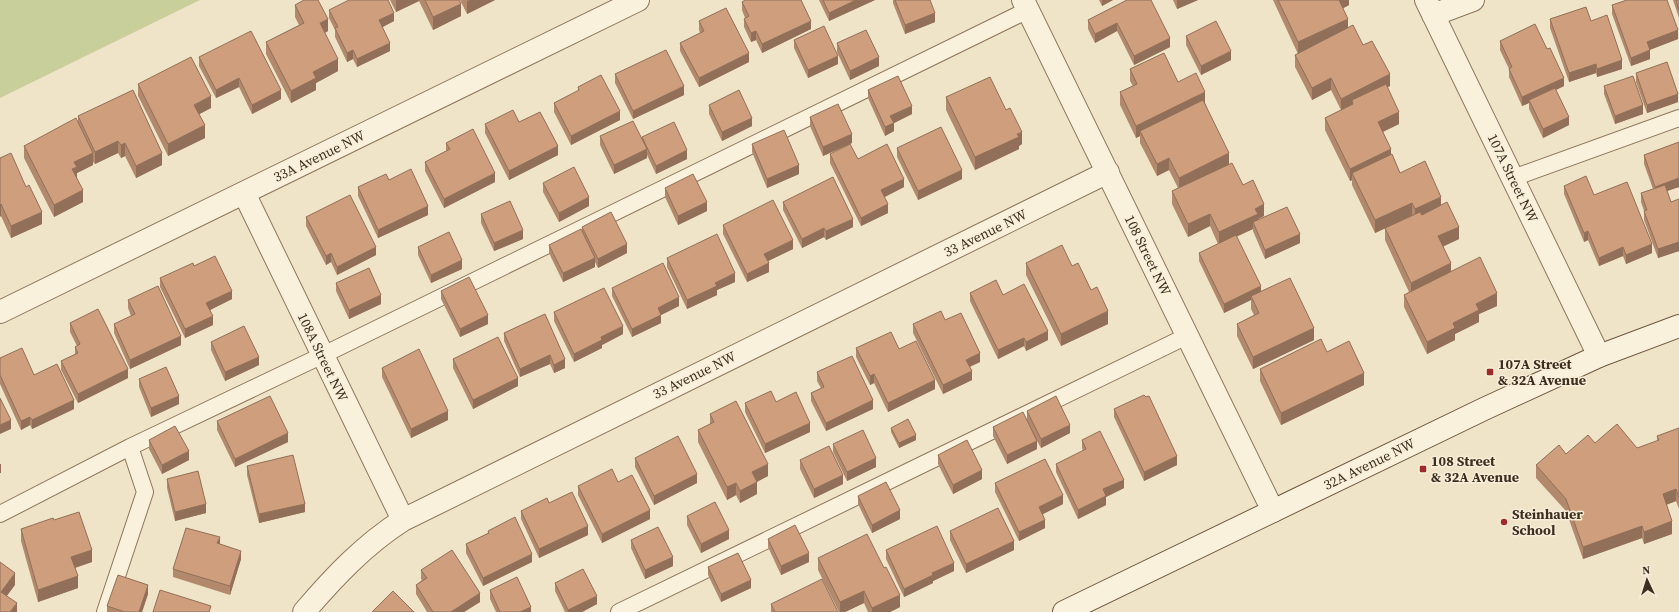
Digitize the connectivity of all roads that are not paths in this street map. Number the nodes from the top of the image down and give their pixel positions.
1 (638, 0) edge
2 (1473, 0) edge
3 (1025, 5) edge
4 (1429, 7) edge
5 (1679, 118) edge
6 (1108, 172) junction
7 (1513, 178) junction
8 (244, 193) junction
9 (0, 312) edge
10 (1679, 326) edge
11 (1187, 336) junction
12 (323, 356) junction
13 (1599, 356) junction
14 (130, 447) junction
15 (1273, 511) junction
16 (0, 514) edge
17 (403, 520) junction
18 (105, 612) edge
19 (304, 612) edge
20 (619, 612) edge
21 (1064, 612) edge

1 - 8 street, 33A Avenue NW
2 - 4 street
3 - 6 street, 108 Street NW
3 - 12 lane
4 - 7 street, 107A Street NW
5 - 7 lane
6 - 11 street, 108 Street NW
6 - 17 street, 33 Avenue NW
7 - 13 street, 107A Street NW
8 - 9 street, 33A Avenue NW
8 - 12 street, 108A Street NW
10 - 13 street, 32A Avenue NW
11 - 15 street, 108 Street NW
11 - 20 lane
12 - 14 lane
12 - 17 street, 108A Street NW
13 - 15 street, 32A Avenue NW
14 - 16 lane
14 - 18 lane
15 - 21 street, 32A Avenue NW
17 - 19 street, 33 Avenue NW

